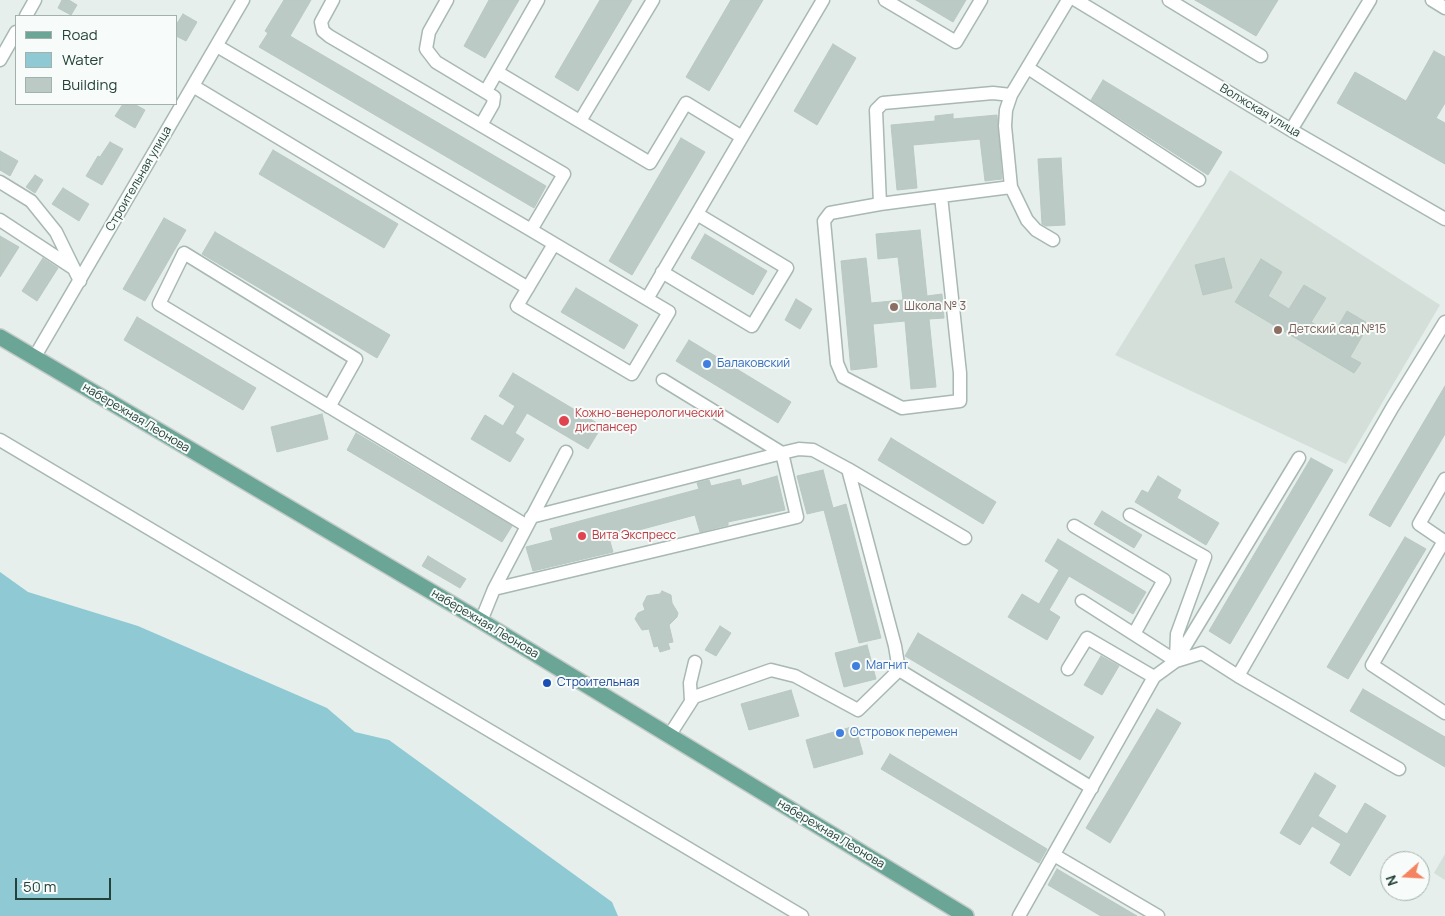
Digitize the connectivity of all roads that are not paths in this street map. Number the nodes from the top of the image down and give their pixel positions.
1 (35, 0) edge
2 (243, 0) edge
3 (333, 0) edge
4 (447, 0) edge
5 (538, 0) edge
6 (653, 0) edge
7 (823, 0) edge
8 (885, 0) edge
9 (981, 0) edge
10 (1068, 0) edge
11 (1076, 0) edge
12 (1169, 0) edge
13 (1370, 0) edge
14 (1432, 0) edge
15 (1445, 8) edge
16 (27, 15) edge
17 (15, 34) edge
18 (217, 46) junction
19 (1261, 56) dead end
20 (0, 60) edge
21 (1028, 68) junction
22 (497, 72) junction
23 (193, 86) junction
24 (486, 91) junction
25 (1011, 95) junction
26 (580, 121) junction
27 (481, 125) junction
28 (1291, 130) junction
29 (742, 137) junction
30 (1199, 180) dead end
31 (0, 182) edge
32 (1011, 187) junction
33 (942, 196) junction
34 (880, 204) junction
35 (697, 214) junction
36 (1445, 219) edge
37 (0, 220) edge
38 (531, 230) junction
39 (1052, 240) dead end
40 (554, 244) junction
41 (73, 268) junction
42 (662, 272) junction
43 (80, 281) junction
44 (528, 288) junction
45 (646, 299) junction
46 (1445, 322) edge
47 (0, 337) edge
48 (34, 358) junction
49 (663, 380) dead end
50 (329, 406) junction
51 (0, 440) edge
52 (566, 452) dead end
53 (782, 453) junction
54 (1298, 458) dead end
55 (848, 469) junction
56 (1445, 479) edge
57 (1130, 515) dead end
58 (529, 522) junction
59 (1074, 526) dead end
60 (965, 538) dead end
61 (494, 589) junction
62 (1082, 601) dead end
63 (481, 621) junction
64 (1134, 634) junction
65 (1176, 661) junction
66 (696, 662) dead end
67 (1068, 669) dead end
68 (899, 670) junction
69 (1238, 676) junction
70 (1154, 677) junction
71 (691, 702) junction
72 (1445, 713) edge
73 (669, 736) junction
74 (1399, 769) dead end
75 (1092, 788) junction
76 (1054, 855) junction
77 (802, 916) edge
78 (966, 916) edge
79 (1018, 916) edge
80 (1158, 916) edge

1 - 16 street
2 - 18 street, Строительная улица
3 - 27 street
4 - 24 street
5 - 22 street
6 - 26 street
7 - 29 street
8 - 9 street
10 - 21 street
11 - 28 street, Волжская улица
12 - 19 street
13 - 28 street
14 - 15 street
17 - 20 street
18 - 23 street, Строительная улица
18 - 38 street
21 - 25 street
21 - 30 street
22 - 24 street
22 - 26 street
23 - 43 street, Строительная улица
23 - 44 street
24 - 27 street
25 - 32 street
25 - 34 street
26 - 29 street
27 - 38 street
28 - 36 street, Волжская улица
29 - 35 street
31 - 41 street
32 - 33 street
32 - 39 street
33 - 34 street
33 - 34 street
35 - 42 street
35 - 42 street
37 - 41 street
38 - 40 street
40 - 44 street
40 - 45 street
41 - 43 street
42 - 45 street
43 - 48 street, Строительная улица
44 - 45 street
46 - 69 street
47 - 48 main road, набережная Леонова
48 - 63 main road, набережная Леонова
49 - 53 street
50 - 50 street
50 - 58 street
51 - 77 street
52 - 58 street
53 - 55 street
53 - 58 street
53 - 61 street
54 - 65 street
55 - 60 street
55 - 68 street
56 - 72 street
57 - 65 street
58 - 61 street
59 - 64 street
61 - 63 street
62 - 64 street
63 - 73 main road, набережная Леонова
64 - 65 street
65 - 69 street
65 - 70 street
66 - 71 street
67 - 70 street
68 - 71 street
68 - 75 street
69 - 74 street
70 - 75 street
71 - 73 street
73 - 78 main road, набережная Леонова
75 - 76 street
76 - 79 street
76 - 80 street

